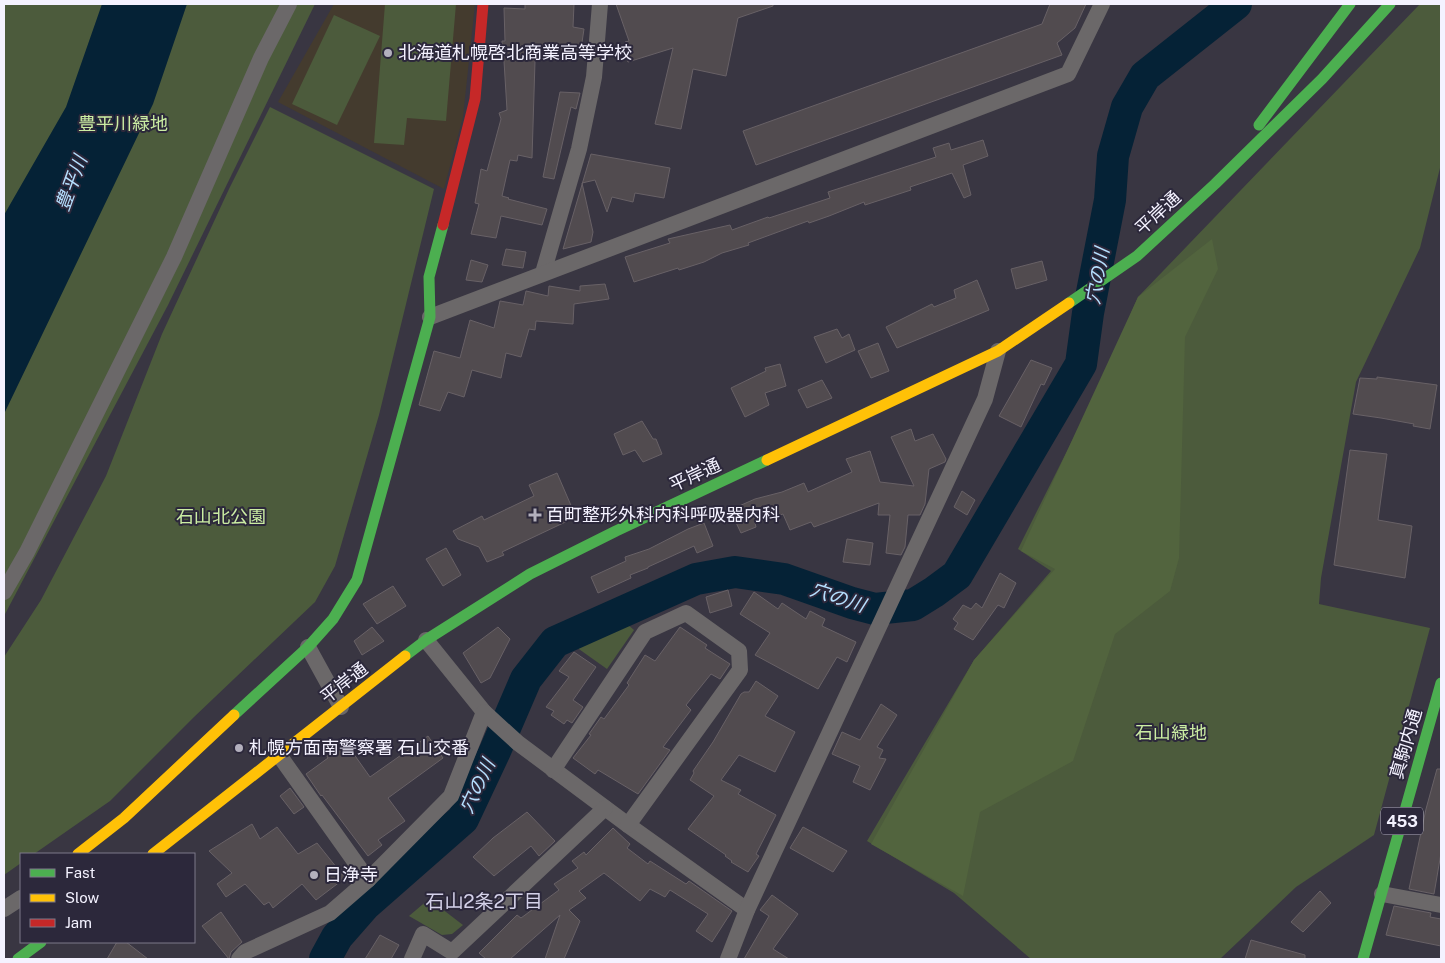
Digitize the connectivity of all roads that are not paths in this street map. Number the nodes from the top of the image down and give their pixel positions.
1 (289, 4) edge
2 (483, 4) edge
3 (600, 4) edge
4 (1102, 4) edge
5 (1350, 4) edge
6 (1390, 4) edge
7 (1215, 184) junction
8 (543, 273) junction
9 (430, 317) junction
10 (998, 350) junction
11 (4, 592) edge
12 (426, 640) junction
13 (308, 647) junction
14 (1441, 683) edge
15 (341, 707) junction
16 (488, 717) junction
17 (279, 755) junction
18 (553, 770) junction
19 (606, 808) junction
20 (628, 825) junction
21 (79, 853) edge
22 (154, 853) edge
23 (368, 880) junction
24 (1382, 894) junction
25 (20, 899) edge
26 (1441, 905) edge
27 (4, 909) edge
28 (747, 910) junction
29 (40, 943) edge
30 (25, 957) edge
31 (239, 959) edge
32 (412, 959) edge
33 (728, 959) edge
34 (1363, 959) edge

1 - 11 street
2 - 9 main road
3 - 8 street
4 - 8 street
5 - 7 main road, 平岸通
6 - 7 main road, 平岸通
7 - 10 main road, 平岸通
8 - 9 street
9 - 13 main road
10 - 12 main road, 平岸通
10 - 28 street
12 - 15 main road, 平岸通
12 - 16 street
13 - 15 street
13 - 21 main road
14 - 24 main road, 真駒内通 / 453
15 - 17 main road, 平岸通
16 - 18 street
16 - 23 street
17 - 22 main road, 平岸通
17 - 23 street
18 - 19 street
18 - 20 street
19 - 20 street
19 - 32 street
20 - 28 street
23 - 31 street
24 - 26 street
24 - 34 main road, 真駒内通 / 453
25 - 27 street
28 - 33 street
29 - 30 main road

